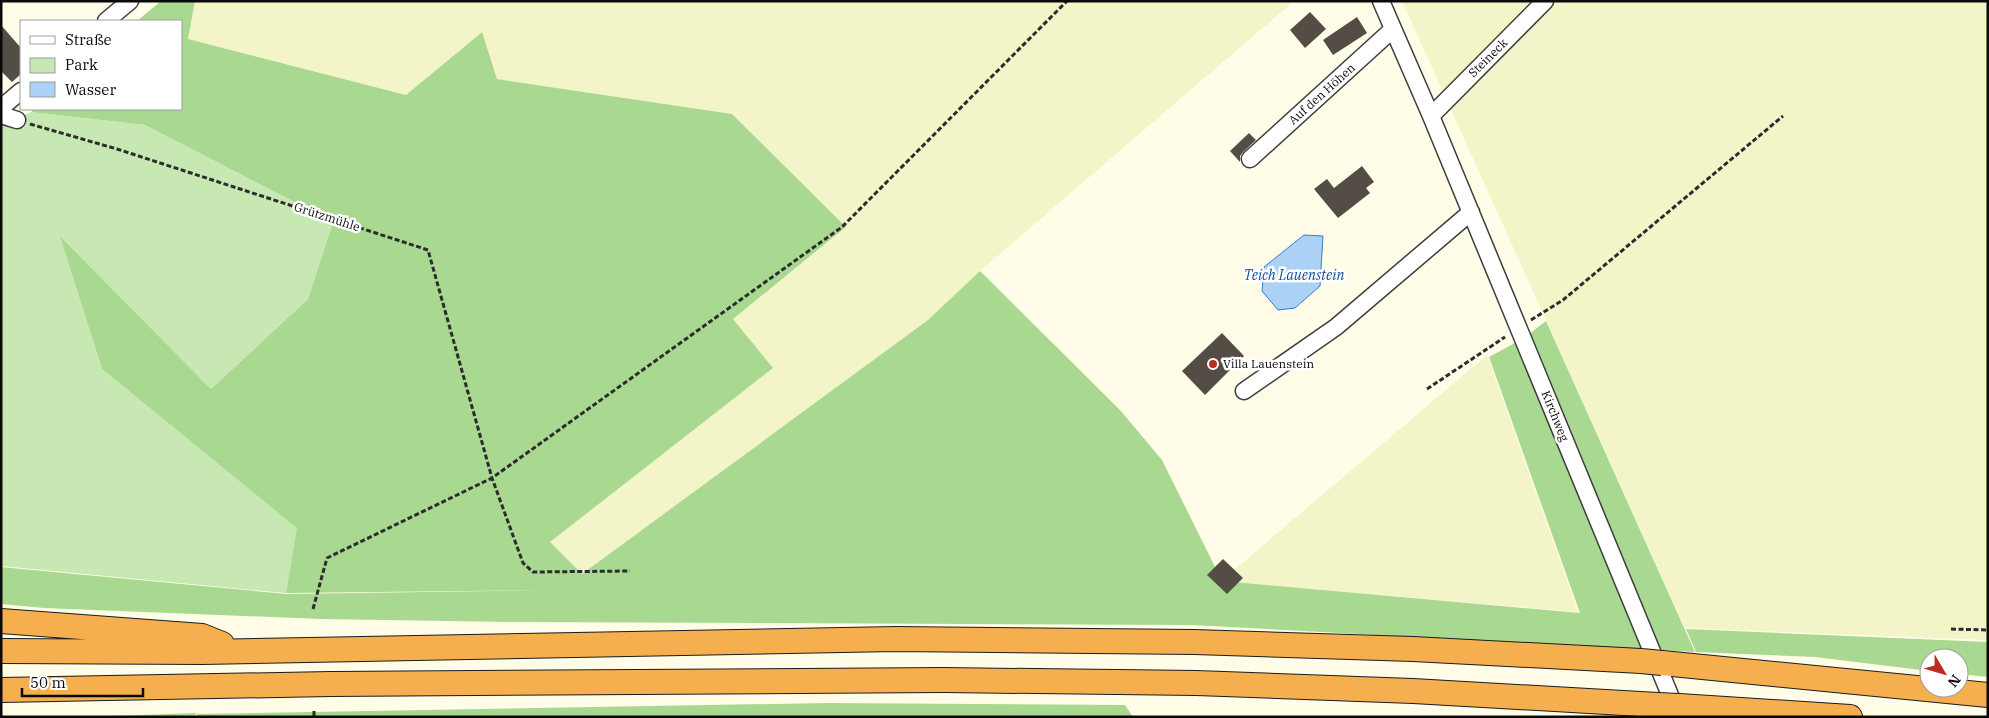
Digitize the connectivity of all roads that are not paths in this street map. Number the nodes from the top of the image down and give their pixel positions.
1 (130, 1) edge
2 (1381, 1) edge
3 (1545, 1) edge
4 (107, 20) edge
5 (1393, 29) junction
6 (20, 92) edge
7 (1, 108) edge
8 (1, 115) edge
9 (1431, 116) junction
10 (17, 120) road end
11 (1250, 159) dead end
12 (1471, 212) junction
13 (1244, 391) dead end
14 (1, 621) edge
15 (240, 650) junction
16 (1, 651) edge
17 (1, 690) edge
18 (1988, 694) edge
19 (1672, 709) edge
20 (1850, 717) edge

1 - 4 street
2 - 5 street
3 - 9 street, Steineck
5 - 9 street
5 - 11 street, Auf den Höhen
6 - 7 street
8 - 10 street
9 - 12 street, Kirchweg
12 - 13 street
12 - 19 street, Kirchweg
14 - 15 highway
15 - 16 highway
15 - 18 highway
17 - 19 highway
19 - 20 highway

